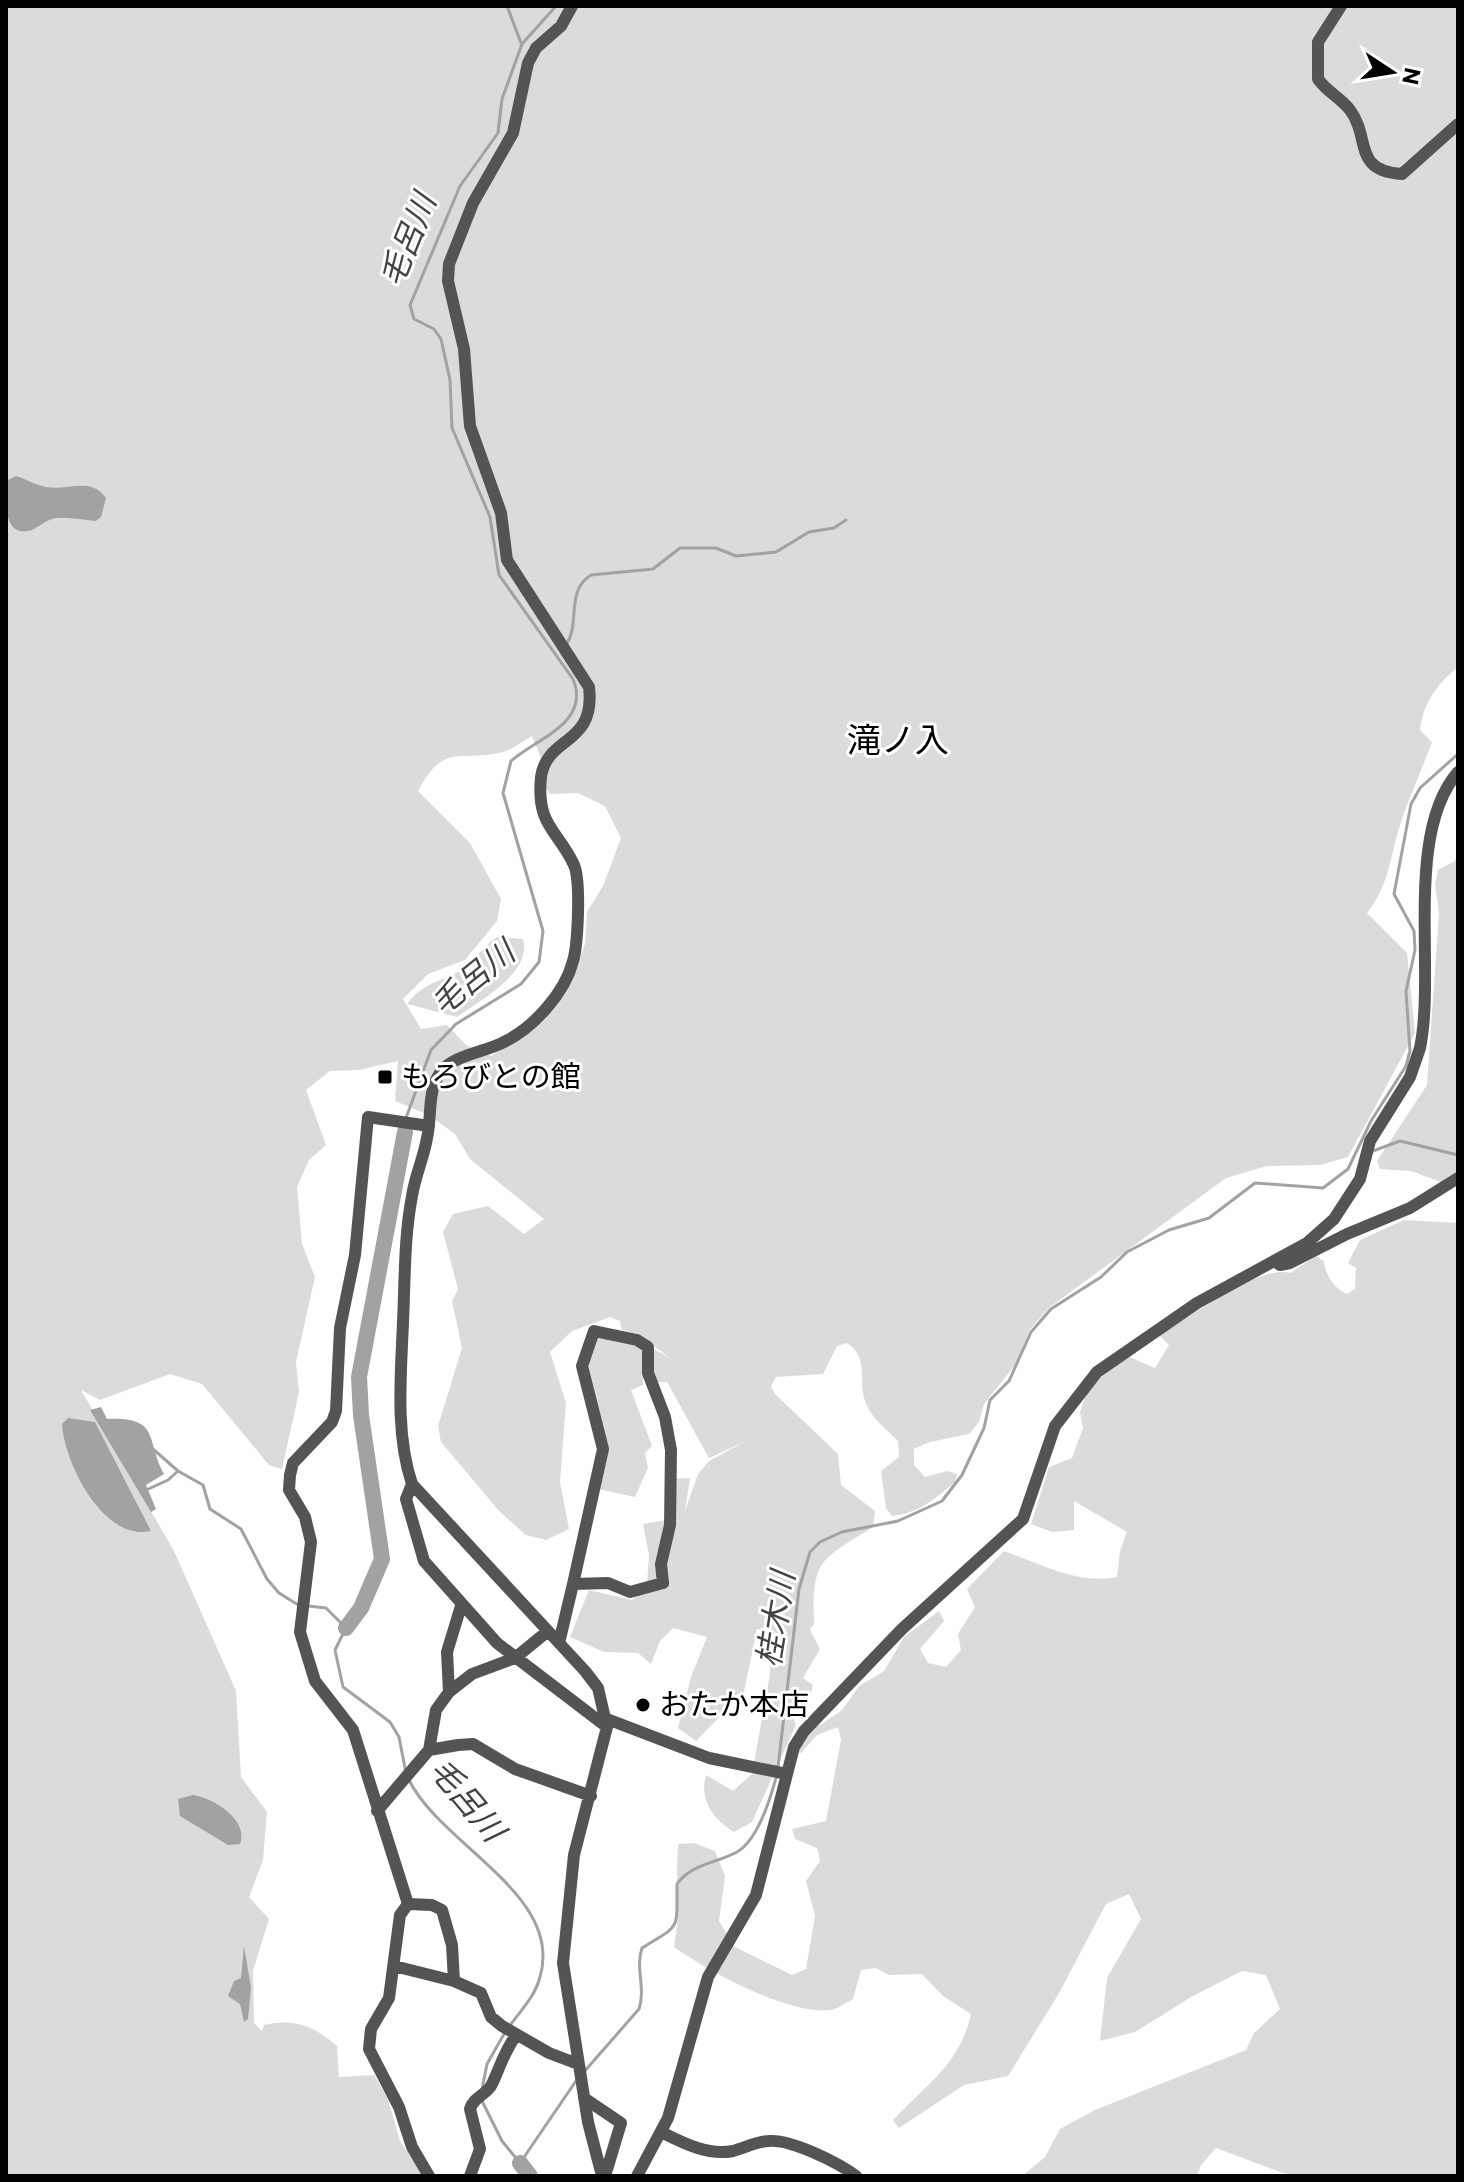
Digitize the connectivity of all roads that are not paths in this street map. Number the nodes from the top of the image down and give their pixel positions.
1 (572, 6) edge
2 (1341, 6) edge
3 (1458, 124) edge
4 (1458, 772) edge
5 (426, 1126) junction
6 (1458, 1178) edge
7 (1275, 1261) junction
8 (412, 1484) junction
9 (573, 1584) junction
10 (461, 1606) junction
11 (548, 1631) junction
12 (559, 1643) junction
13 (515, 1658) junction
14 (449, 1692) junction
15 (607, 1723) junction
16 (429, 1750) junction
17 (786, 1774) junction
18 (591, 1796) junction
19 (377, 1811) junction
20 (408, 1904) junction
21 (394, 1966) junction
22 (454, 1981) junction
23 (515, 2034) junction
24 (579, 2070) junction
25 (584, 2098) junction
26 (661, 2132) junction
27 (429, 2176) edge
28 (470, 2176) edge
29 (604, 2176) edge
30 (637, 2176) edge
31 (856, 2176) edge

1 - 5 street
2 - 3 street
4 - 7 street
5 - 8 street
5 - 19 street
6 - 7 street
7 - 17 street
8 - 10 street
8 - 11 street
9 - 9 street
9 - 12 street
10 - 13 street
10 - 14 street
11 - 12 street
11 - 13 street
12 - 15 street
13 - 14 street
13 - 15 street
14 - 16 street
15 - 17 street
15 - 18 street
16 - 18 street
16 - 19 street
17 - 26 street
18 - 24 street
19 - 20 street
20 - 21 street
20 - 22 street
21 - 22 street
21 - 27 street
22 - 23 street
23 - 24 street
23 - 28 street
24 - 25 street
25 - 29 street
25 - 29 street
26 - 30 street
26 - 31 street

